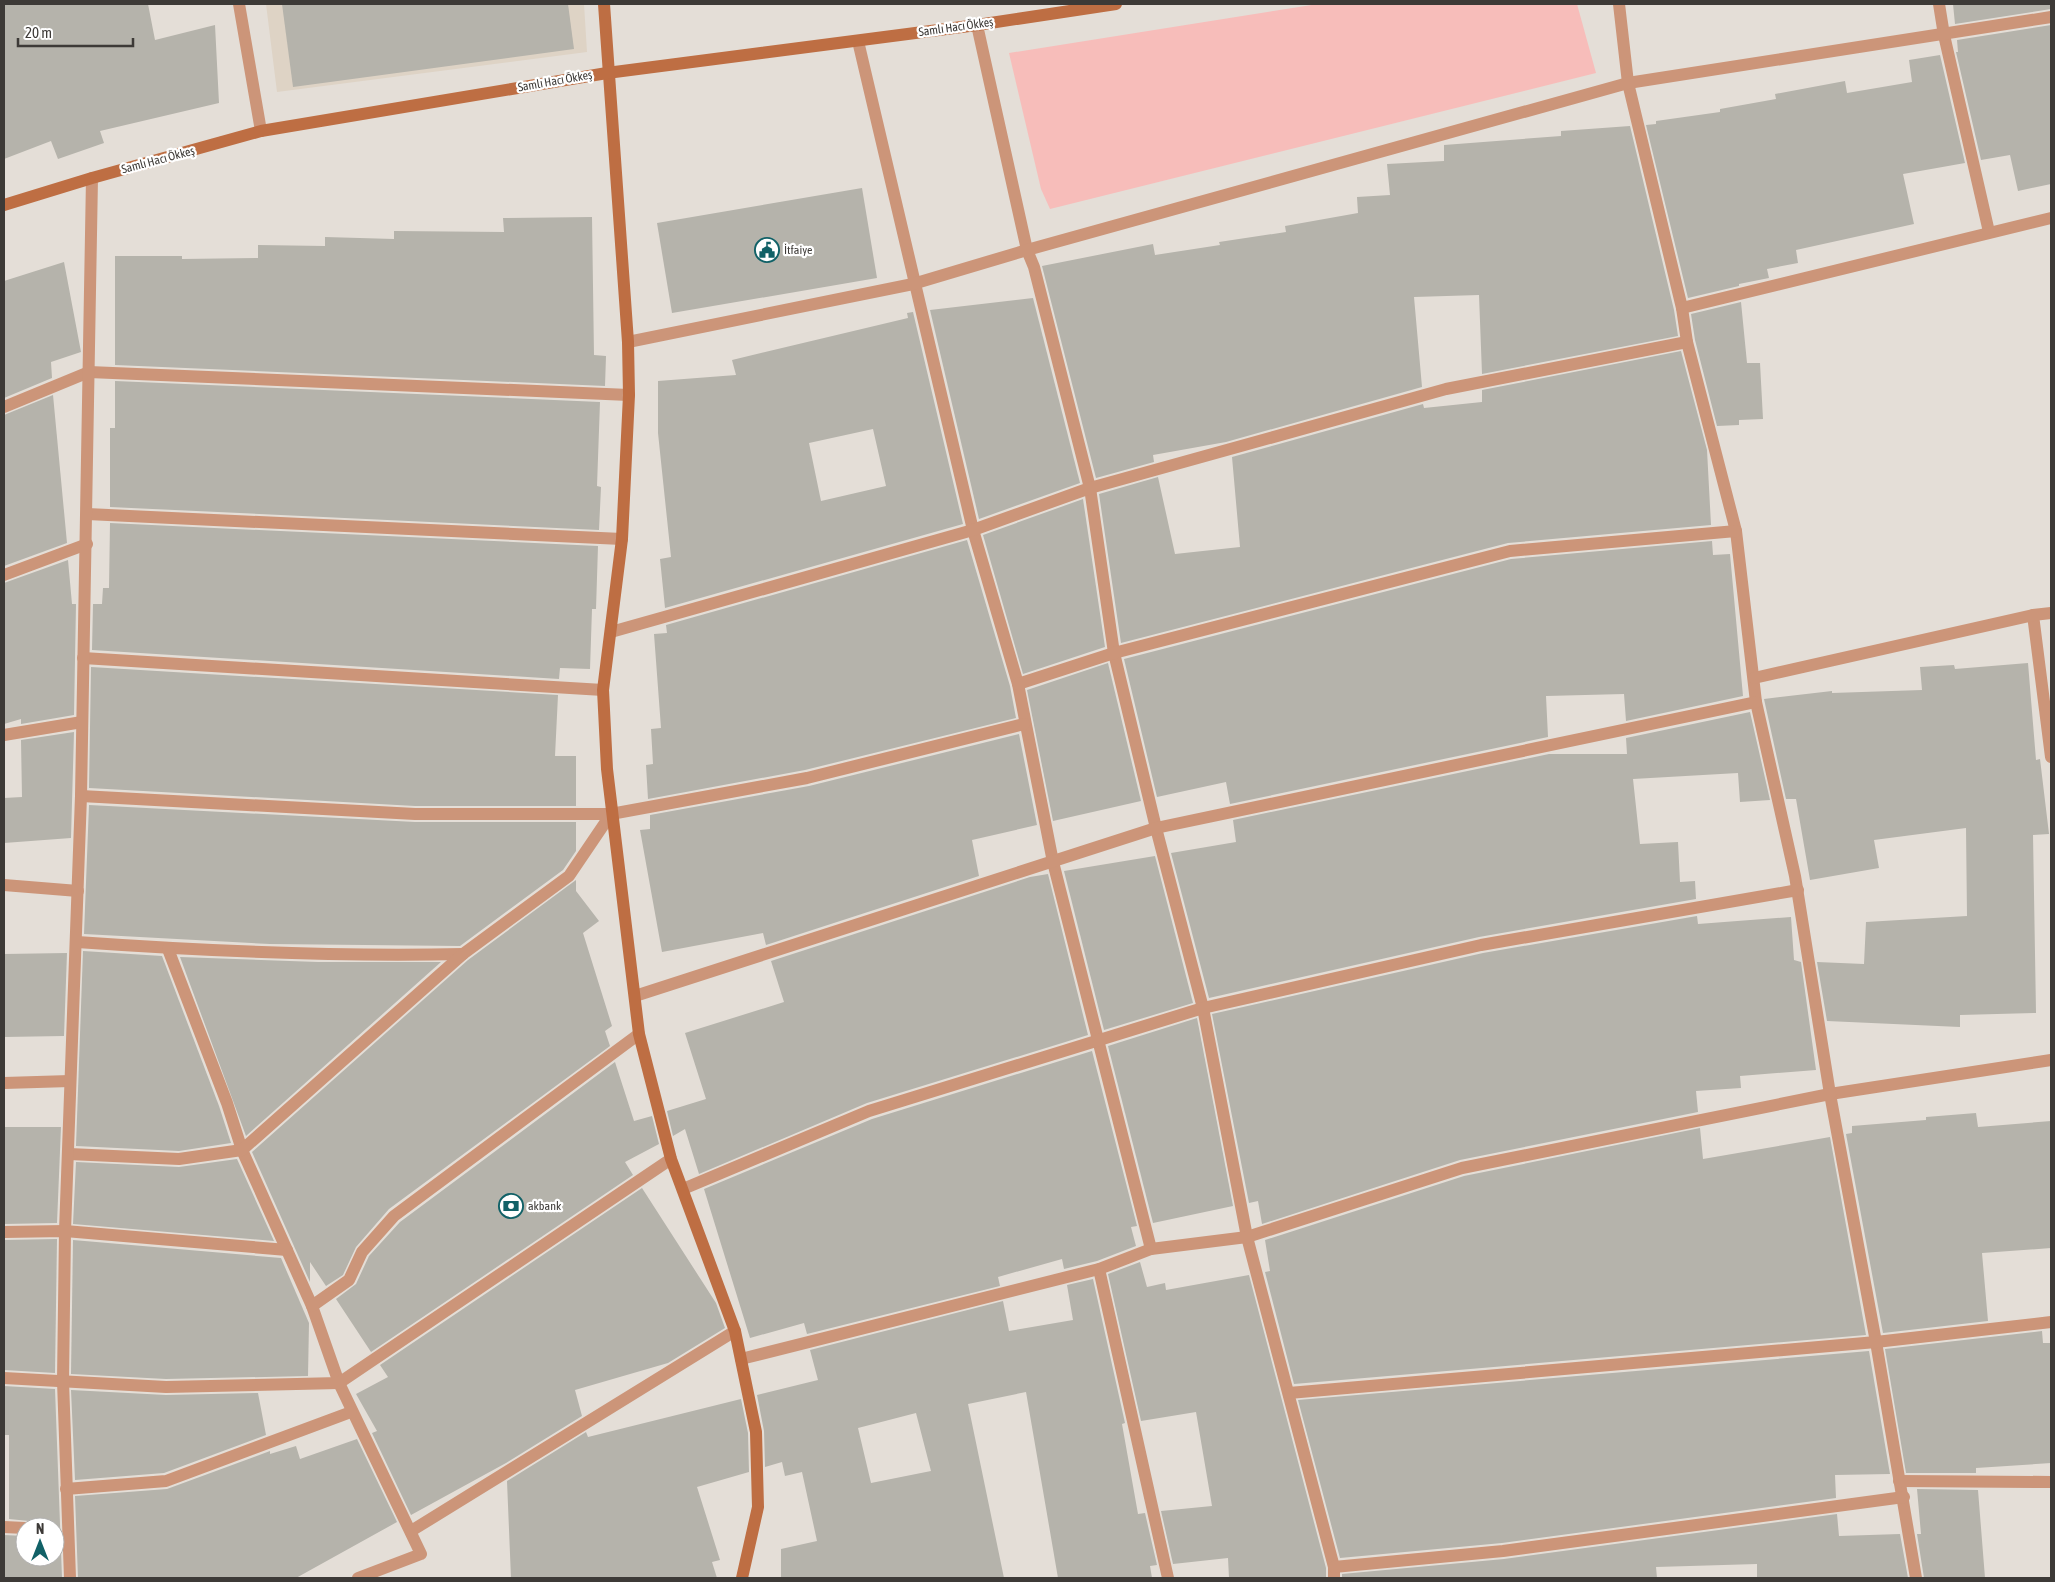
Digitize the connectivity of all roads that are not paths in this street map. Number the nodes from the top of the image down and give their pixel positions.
1 (239, 4) edge
2 (604, 4) edge
3 (1116, 4) edge
4 (1619, 4) edge
5 (1939, 4) edge
6 (2051, 17) edge
7 (977, 25) junction
8 (1944, 35) junction
9 (858, 41) junction
10 (607, 72) junction
11 (1628, 83) junction
12 (261, 131) junction
13 (92, 178) junction
14 (4, 205) edge
15 (2051, 218) edge
16 (1989, 232) junction
17 (1027, 250) junction
18 (913, 284) junction
19 (1682, 308) junction
20 (628, 342) junction
21 (1687, 342) junction
22 (89, 372) junction
23 (629, 395) junction
24 (4, 407) edge
25 (1090, 488) junction
26 (87, 514) junction
27 (972, 530) junction
28 (1736, 531) junction
29 (622, 539) junction
30 (86, 544) junction
31 (4, 575) edge
32 (2051, 613) edge
33 (2033, 615) junction
34 (611, 632) junction
35 (1114, 653) junction
36 (83, 658) junction
37 (1754, 678) junction
38 (1018, 684) junction
39 (603, 690) junction
40 (1756, 702) junction
41 (82, 722) junction
42 (1024, 724) junction
43 (4, 735) edge
44 (2051, 757) edge
45 (81, 796) junction
46 (612, 814) junction
47 (1156, 828) junction
48 (1053, 862) junction
49 (4, 886) edge
50 (1798, 890) junction
51 (78, 891) junction
52 (77, 942) junction
53 (168, 948) junction
54 (464, 954) junction
55 (635, 996) junction
56 (1203, 1008) junction
57 (639, 1034) junction
58 (1098, 1042) junction
59 (2051, 1060) edge
60 (70, 1081) junction
61 (4, 1083) edge
62 (1830, 1094) junction
63 (242, 1150) junction
64 (69, 1154) junction
65 (671, 1159) junction
66 (683, 1189) junction
67 (65, 1231) junction
68 (4, 1232) edge
69 (1246, 1237) junction
70 (287, 1250) junction
71 (1151, 1250) junction
72 (1099, 1269) junction
73 (312, 1306) junction
74 (2051, 1322) edge
75 (735, 1331) junction
76 (1876, 1342) junction
77 (740, 1359) junction
78 (4, 1378) edge
79 (63, 1381) junction
80 (339, 1383) junction
81 (1289, 1393) junction
82 (351, 1412) junction
83 (1900, 1481) junction
84 (2051, 1482) edge
85 (66, 1489) junction
86 (1904, 1497) junction
87 (65, 1530) edge
88 (69, 1530) junction
89 (411, 1531) junction
90 (1334, 1573) edge
91 (70, 1578) edge
92 (358, 1578) edge
93 (742, 1578) edge
94 (1168, 1578) edge
95 (1916, 1578) edge

1 - 12 street
2 - 10 street
3 - 7 street, Samlı Hacı Ökkeş
4 - 11 street
5 - 8 street
6 - 8 street
7 - 9 street, Samlı Hacı Ökkeş
7 - 17 street
8 - 11 street
8 - 16 street
9 - 10 street, Samlı Hacı Ökkeş
9 - 18 street
10 - 12 street, Samlı Hacı Ökkeş
10 - 20 street
11 - 17 street
11 - 19 street
12 - 13 street, Samlı Hacı Ökkeş
13 - 14 street, Samlı Hacı Ökkeş
13 - 22 street
15 - 16 street
16 - 19 street
17 - 18 street
17 - 25 street
18 - 20 street
18 - 27 street
19 - 21 street
20 - 23 street
21 - 25 street
21 - 28 street
22 - 23 street
22 - 24 street
22 - 26 street
23 - 29 street
25 - 27 street
25 - 35 street
26 - 29 street
26 - 30 street
27 - 34 street
27 - 38 street
28 - 35 street
28 - 37 street
29 - 34 street
30 - 31 street
30 - 36 street
32 - 33 street
33 - 37 street
33 - 44 street
34 - 39 street
35 - 38 street
35 - 47 street
36 - 39 street
36 - 41 street
37 - 40 street
38 - 42 street
39 - 46 street
40 - 47 street
40 - 50 street
41 - 43 street
41 - 45 street
42 - 46 street
42 - 48 street
45 - 46 street
45 - 51 street
46 - 54 street
46 - 55 street
47 - 48 street
47 - 56 street
48 - 55 street
48 - 58 street
49 - 51 street
50 - 56 street
50 - 62 street
51 - 52 street
52 - 53 street
52 - 60 street
53 - 54 street
53 - 63 street
54 - 63 street
55 - 57 street
56 - 58 street
56 - 69 street
57 - 65 street
57 - 73 street
58 - 66 street
58 - 71 street
59 - 62 street
60 - 61 street
60 - 64 street
62 - 69 street
62 - 76 street
63 - 64 street
63 - 70 street
64 - 67 street
65 - 66 street
65 - 80 street
66 - 75 street
67 - 68 street
67 - 70 street
67 - 79 street
69 - 71 street
69 - 81 street
70 - 73 street
71 - 72 street
72 - 77 street
72 - 94 street
73 - 80 street
74 - 76 street
75 - 77 street
75 - 89 street
76 - 81 street
76 - 83 street
77 - 93 street
78 - 79 street
79 - 80 street
79 - 85 street
80 - 82 street
81 - 90 street
82 - 85 street
82 - 89 street
83 - 84 street
83 - 86 street
85 - 88 street
86 - 90 street
86 - 95 street
87 - 88 street
88 - 91 street
89 - 92 street

